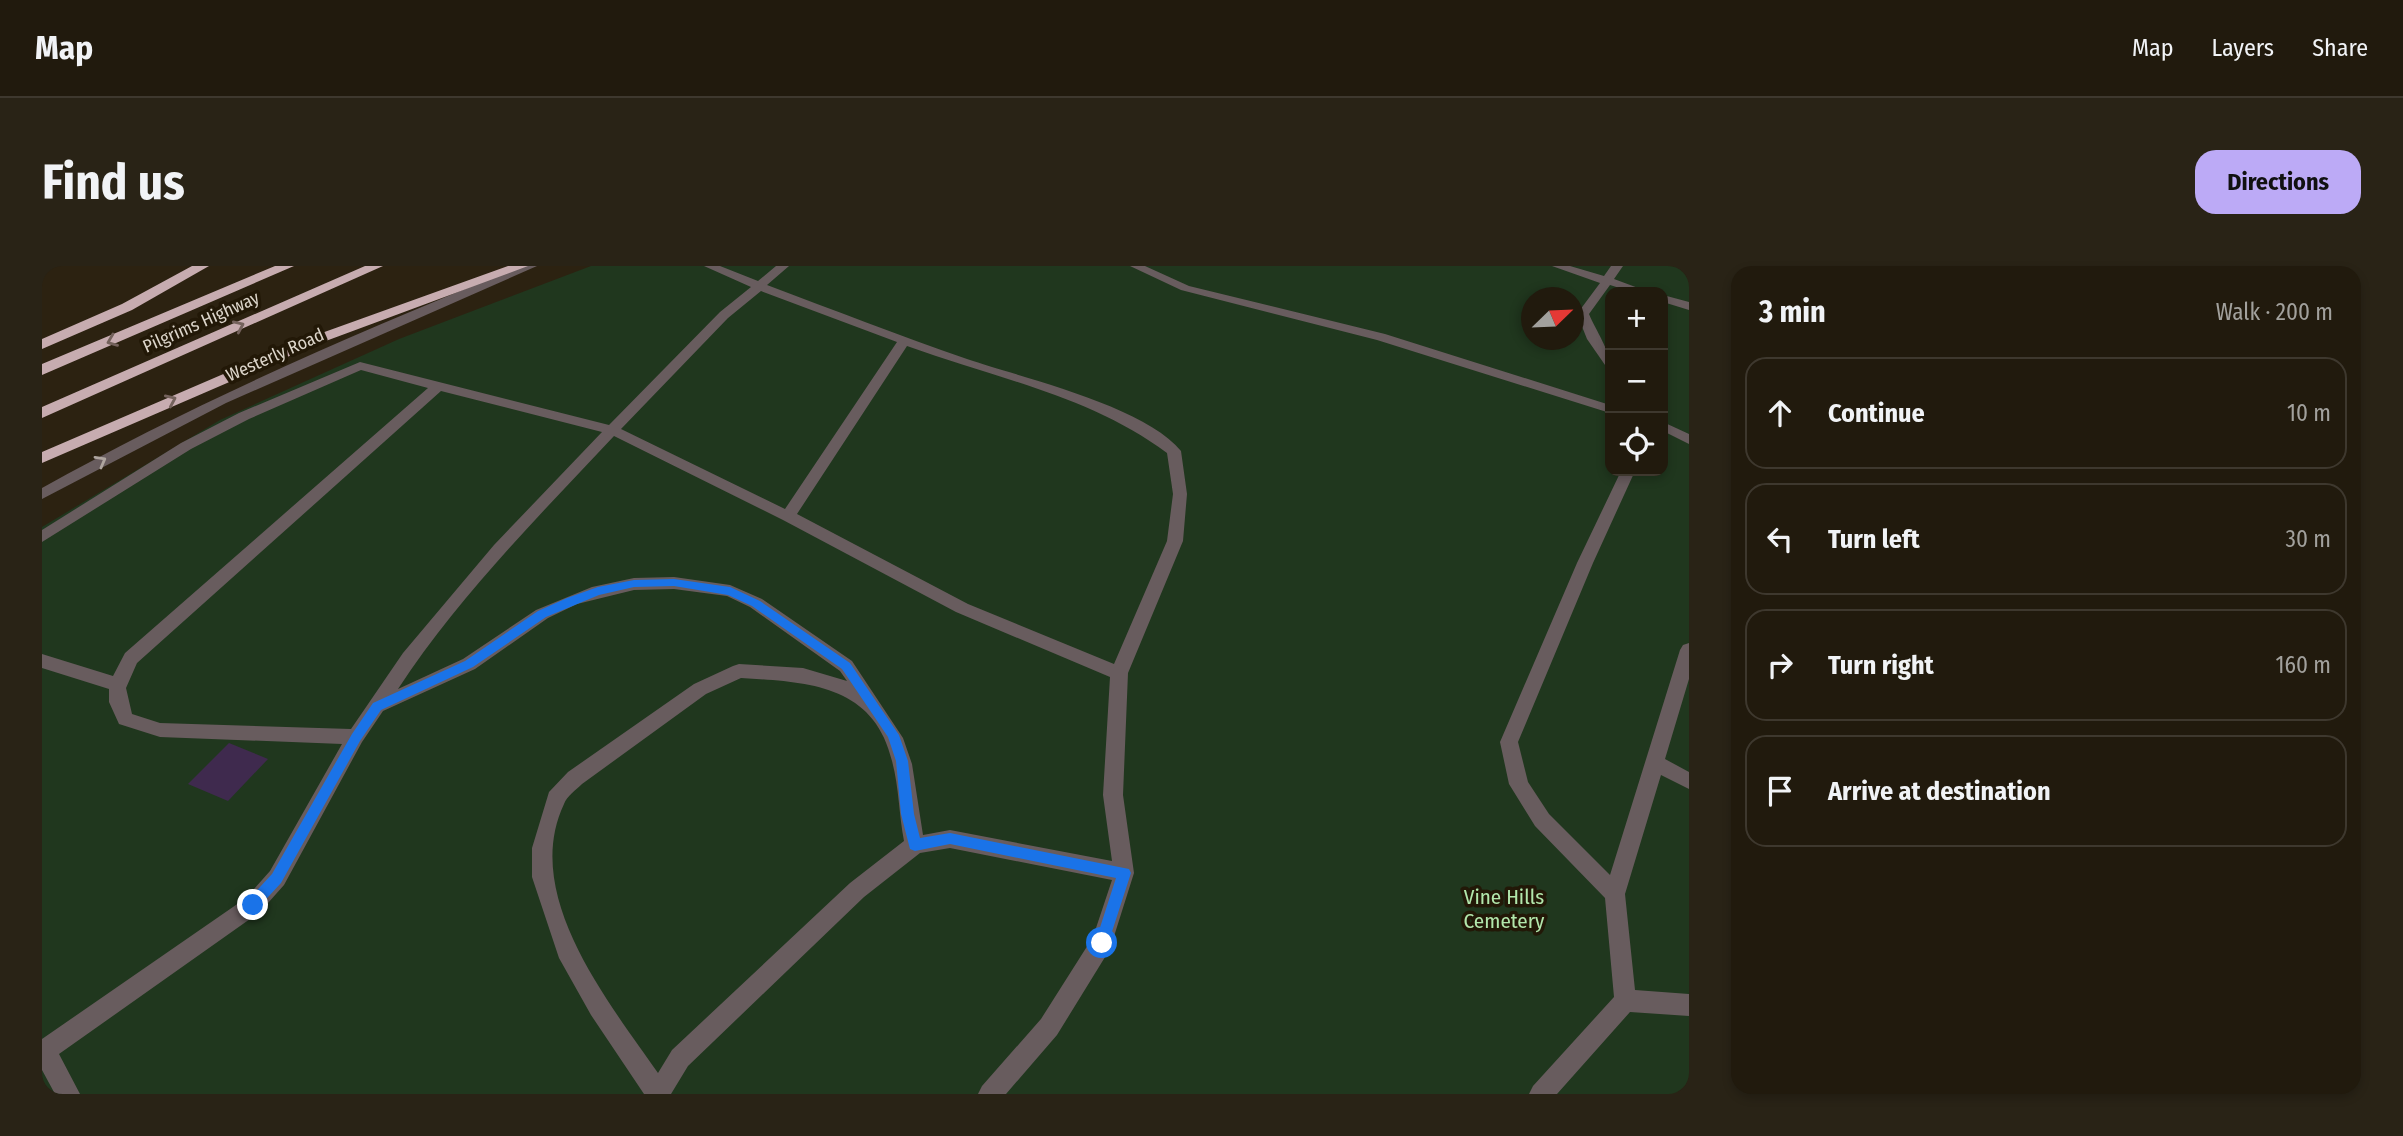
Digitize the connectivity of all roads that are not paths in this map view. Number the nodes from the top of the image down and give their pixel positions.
1 (202, 266) edge
2 (287, 266) edge
3 (376, 266) edge
4 (521, 266) edge
5 (531, 266) edge
6 (710, 266) edge
7 (783, 266) edge
8 (1136, 266) edge
9 (1558, 266) edge
10 (1617, 266) edge
11 (1607, 281) junction
12 (758, 286) junction
13 (1627, 287) edge
14 (1668, 300) edge
15 (1689, 306) edge
16 (904, 341) junction
17 (42, 345) edge
18 (1605, 355) edge
19 (42, 370) edge
20 (438, 386) junction
21 (1605, 407) edge
22 (42, 413) edge
23 (1668, 429) edge
24 (612, 430) junction
25 (1689, 440) edge
26 (42, 458) edge
27 (1626, 476) edge
28 (42, 494) edge
29 (788, 516) junction
30 (42, 537) edge
31 (1689, 650) edge
32 (42, 661) edge
33 (1119, 673) junction
34 (117, 684) junction
35 (377, 706) junction
36 (873, 706) junction
37 (356, 737) junction
38 (1654, 762) junction
39 (1689, 781) edge
40 (915, 845) junction
41 (1124, 873) junction
42 (1615, 894) junction
43 (1625, 1000) junction
44 (1689, 1005) edge
45 (43, 1052) edge
46 (68, 1094) edge
47 (658, 1094) edge
48 (990, 1094) edge
49 (1541, 1094) edge

1 - 17 highway
2 -> 19 highway, Pilgrims Highway
22 -> 3 highway, Pilgrims Highway
26 -> 4 highway
28 -> 5 street, Westerly Road
6 - 12 street
7 - 12 street
8 - 21 street
9 - 11 street
10 - 11 street
11 - 13 street
11 - 18 street
12 - 16 street
12 - 24 street
14 - 15 street
16 - 29 street
16 - 33 street
20 - 24 street
20 - 30 street
20 - 34 street
23 - 25 street
24 - 29 street
24 - 35 street
27 - 42 street
29 - 33 street
31 - 38 street
32 - 34 street
33 - 41 street
34 - 37 street
35 - 36 street
35 - 37 street
36 - 40 street
36 - 47 street
37 - 45 street
38 - 39 street
38 - 42 street
40 - 41 street
40 - 47 street
41 - 48 street
42 - 43 street
43 - 44 street
43 - 49 street
45 - 46 street

